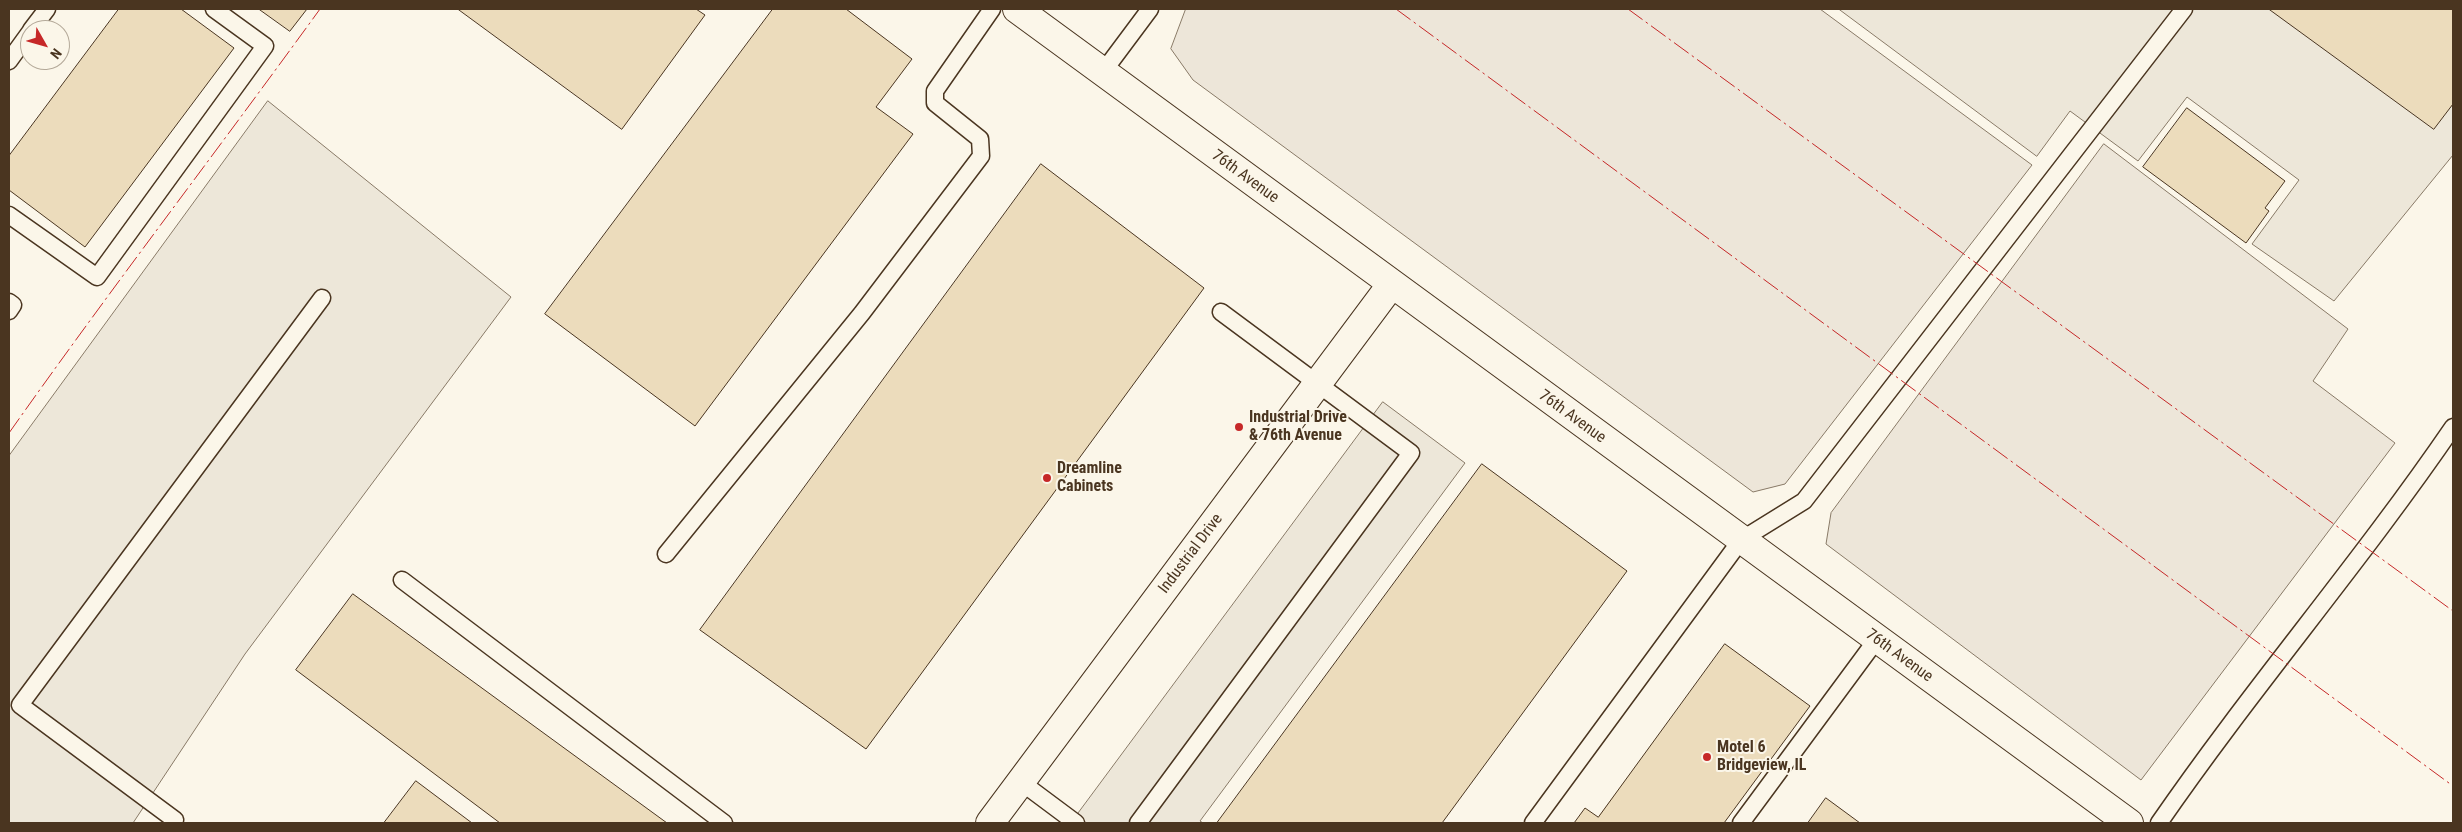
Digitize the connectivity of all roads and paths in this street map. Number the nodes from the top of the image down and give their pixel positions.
1 (47, 9) edge
2 (214, 9) edge
3 (992, 9) edge
4 (1017, 9) edge
5 (1150, 9) edge
6 (2184, 9) edge
7 (39, 20) edge
8 (20, 46) edge
9 (9, 61) edge
10 (1102, 72) junction
11 (9, 215) edge
12 (1391, 285) junction
13 (322, 298) dead end
14 (9, 302) edge
15 (9, 311) edge
16 (1221, 312) dead end
17 (1317, 385) junction
18 (2453, 427) edge
19 (1741, 540) junction
20 (666, 554) dead end
21 (402, 580) dead end
22 (1877, 639) junction
23 (1021, 782) junction
24 (173, 823) edge
25 (724, 823) edge
26 (990, 823) edge
27 (1076, 823) edge
28 (1138, 823) edge
29 (1532, 823) edge
30 (1741, 823) edge
31 (2129, 823) edge
32 (2158, 823) edge

1 - 7 lane
2 - 11 lane
3 - 20 lane
4 - 10 street, 76th Avenue
5 - 10 lane
6 - 19 lane
8 - 9 lane
10 - 12 street, 76th Avenue
12 - 17 street, Industrial Drive
12 - 19 street, 76th Avenue
13 - 24 lane
14 - 15 lane
16 - 17 lane
17 - 23 street, Industrial Drive
17 - 28 lane
18 - 32 lane
19 - 22 street, 76th Avenue
19 - 29 lane
21 - 25 lane
22 - 30 lane
22 - 31 street, 76th Avenue
23 - 26 street, Industrial Drive
23 - 27 lane

